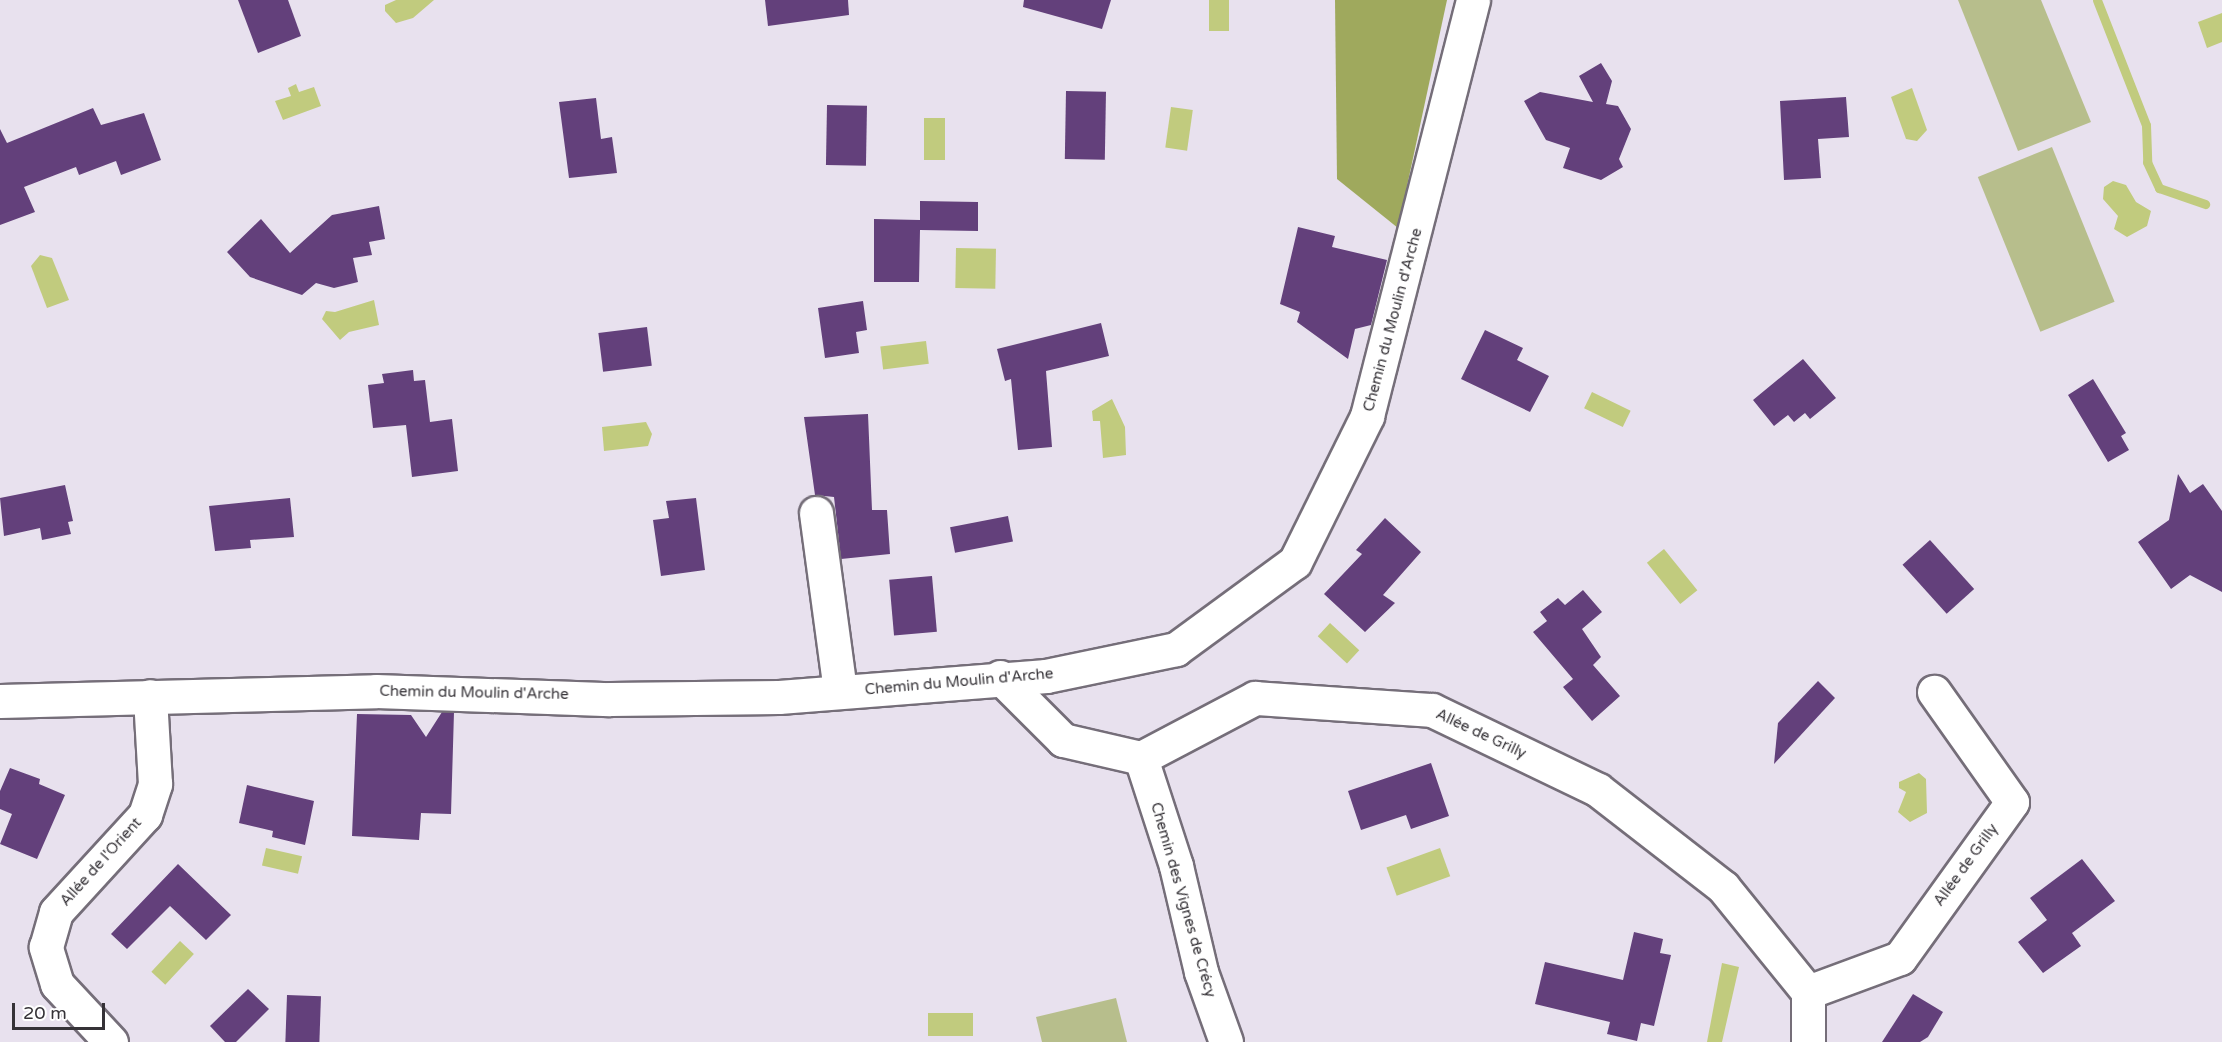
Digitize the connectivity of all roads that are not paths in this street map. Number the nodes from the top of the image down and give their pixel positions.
1 (1473, 0) edge
2 (816, 513) dead end
3 (1000, 677) junction
4 (840, 691) junction
5 (1934, 692) dead end
6 (150, 696) junction
7 (0, 701) edge
8 (1141, 758) junction
9 (1808, 992) junction
10 (111, 1042) edge
11 (1226, 1042) edge
12 (1808, 1042) edge

1 - 3 street, Chemin du Moulin d'Arche
2 - 4 street
3 - 4 street, Chemin du Moulin d'Arche
3 - 8 street
4 - 6 street, Chemin du Moulin d'Arche
5 - 9 street, Allée de Grilly
6 - 7 street, Chemin du Moulin d'Arche
6 - 10 street, Allée de l'Orient
8 - 9 street, Allée de Grilly
8 - 11 street, Chemin des Vignes de Crécy
9 - 12 street

